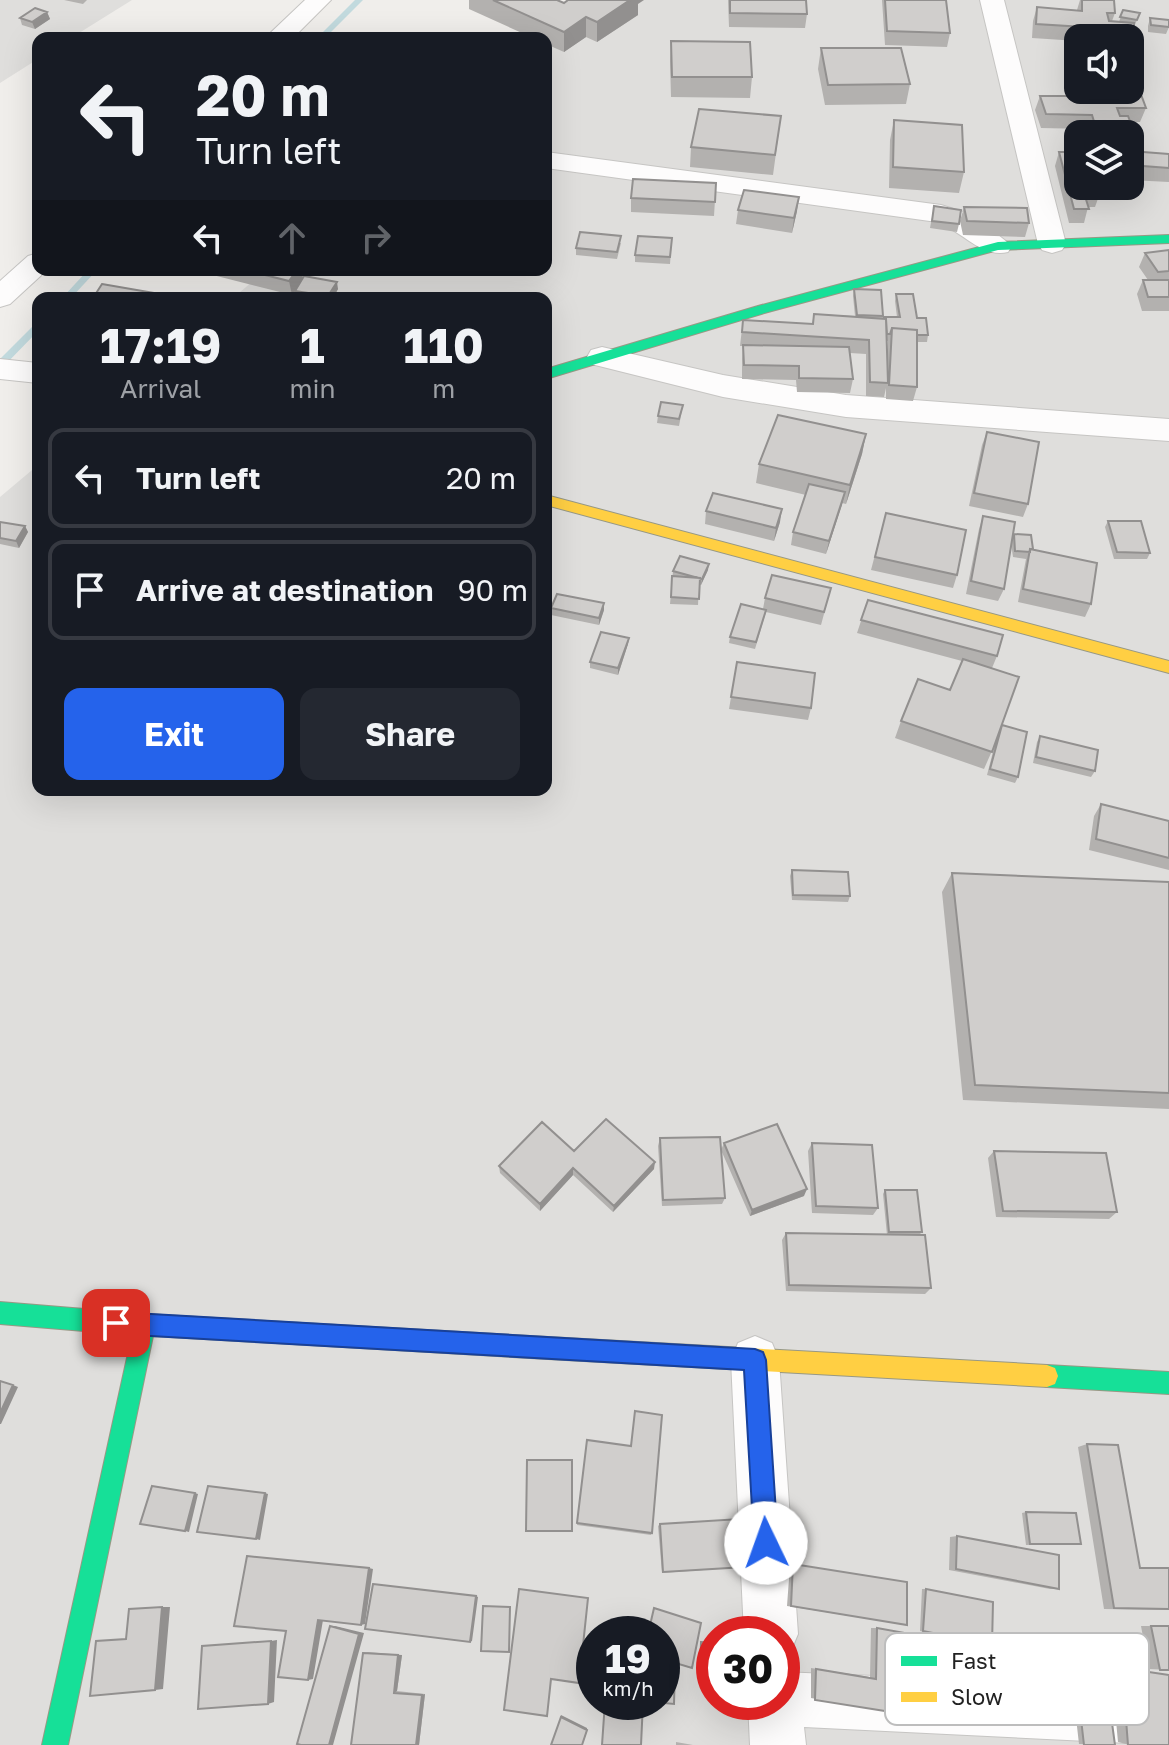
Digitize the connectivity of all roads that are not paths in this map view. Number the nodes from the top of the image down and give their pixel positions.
1 (319, 0) edge
2 (992, 0) edge
3 (284, 32) edge
4 (552, 161) edge
5 (1169, 239) edge
6 (1052, 244) junction
7 (998, 246) junction
8 (32, 268) edge
9 (0, 297) edge
10 (602, 357) junction
11 (0, 369) edge
12 (32, 372) edge
13 (552, 372) edge
14 (1169, 430) edge
15 (552, 502) edge
16 (1169, 667) edge
17 (0, 1313) edge
18 (145, 1325) junction
19 (755, 1360) junction
20 (1169, 1383) edge
21 (770, 1616) edge
22 (800, 1700) edge
23 (885, 1704) edge
24 (1149, 1716) edge
25 (1169, 1717) edge
26 (776, 1720) edge
27 (55, 1745) edge
28 (778, 1745) edge

1 - 3 street
2 - 6 street
4 - 7 street
5 - 6 street
6 - 7 street
7 - 10 street
8 - 9 street
10 - 13 street
10 - 14 street
11 - 12 street
15 - 16 street
17 - 18 street
18 - 19 street
18 - 27 street
19 - 20 street
19 - 21 street
22 - 23 street
24 - 25 street
26 - 28 street

